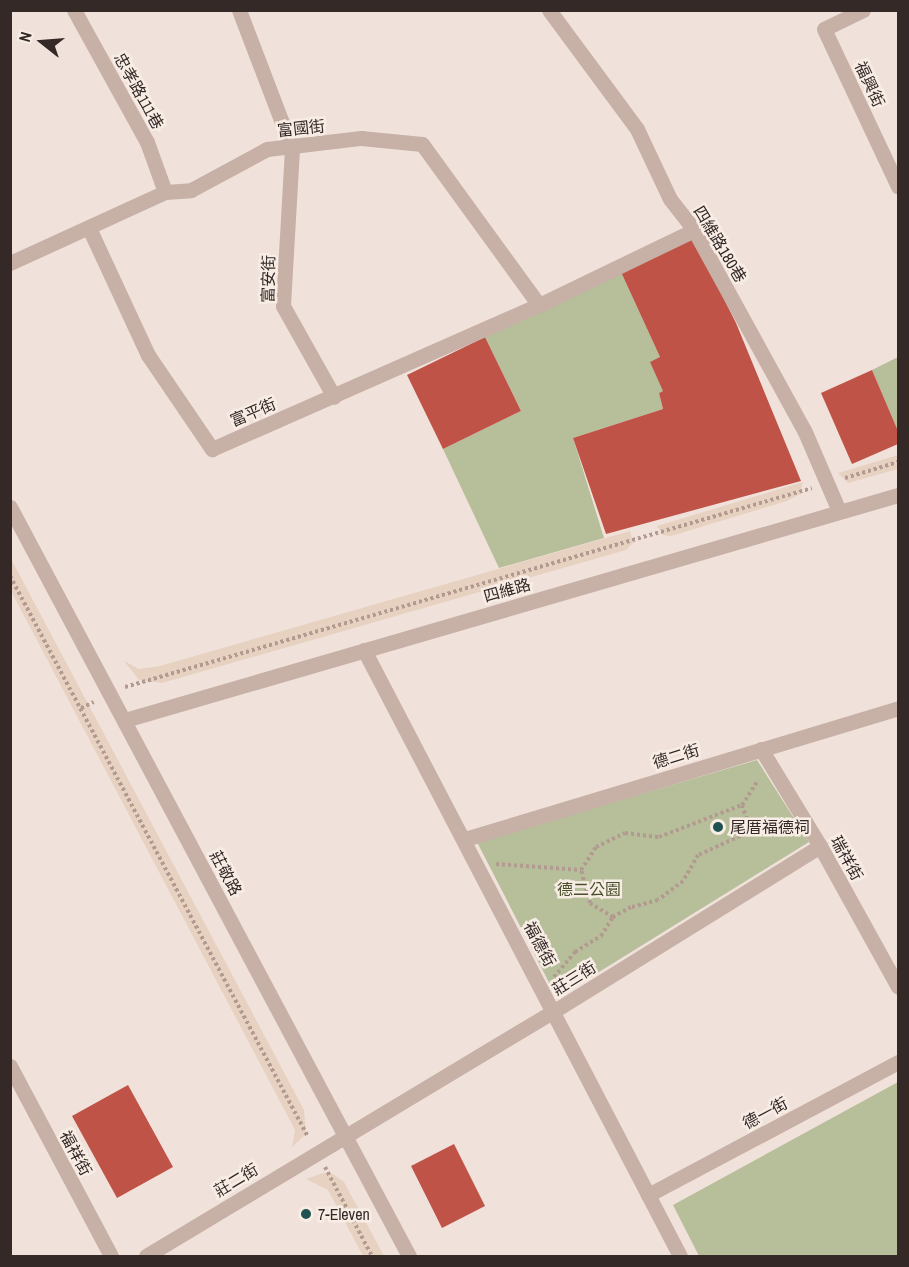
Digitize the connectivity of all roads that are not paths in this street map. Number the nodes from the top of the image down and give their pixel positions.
1 (74, 10) edge
2 (239, 10) edge
3 (549, 10) edge
4 (862, 10) edge
5 (292, 149) junction
6 (898, 186) edge
7 (165, 192) junction
8 (89, 228) junction
9 (694, 230) junction
10 (10, 263) edge
11 (539, 305) junction
12 (334, 397) junction
13 (898, 495) edge
14 (10, 507) edge
15 (839, 511) junction
16 (364, 650) junction
17 (898, 708) edge
18 (125, 720) junction
19 (761, 749) junction
20 (465, 839) junction
21 (818, 841) junction
22 (898, 987) edge
23 (554, 1011) junction
24 (898, 1062) edge
25 (10, 1066) edge
26 (344, 1134) junction
27 (648, 1195) junction
28 (111, 1257) edge
29 (146, 1257) edge
30 (409, 1257) edge
31 (680, 1257) edge

1 - 7 street, 忠孝路111巷
2 - 5 street
3 - 9 street, 四維路180巷
4 - 6 street, 福興街
5 - 7 street, 富國街
5 - 11 street, 富國街
5 - 12 street, 富安街
7 - 8 street, 富國街
8 - 10 street, 富國街
8 - 12 street, 富平街
9 - 11 street, 富平街
9 - 15 street, 四維路180巷
11 - 12 street, 富平街
13 - 15 street, 四維路
14 - 18 street, 莊敬路
15 - 16 street, 四維路
16 - 18 street, 四維路
16 - 20 street, 福德街
17 - 19 street, 德二街
18 - 26 street, 莊敬路
19 - 20 street, 德二街
19 - 21 street, 瑞祥街
20 - 23 street, 福德街
21 - 22 street, 瑞祥街
21 - 23 street, 莊三街
23 - 26 street, 莊三街
23 - 27 street, 福德街
24 - 27 street, 德一街
25 - 28 street, 福祥街
26 - 29 street, 莊二街
26 - 30 street, 莊敬路
27 - 31 street, 福德街

